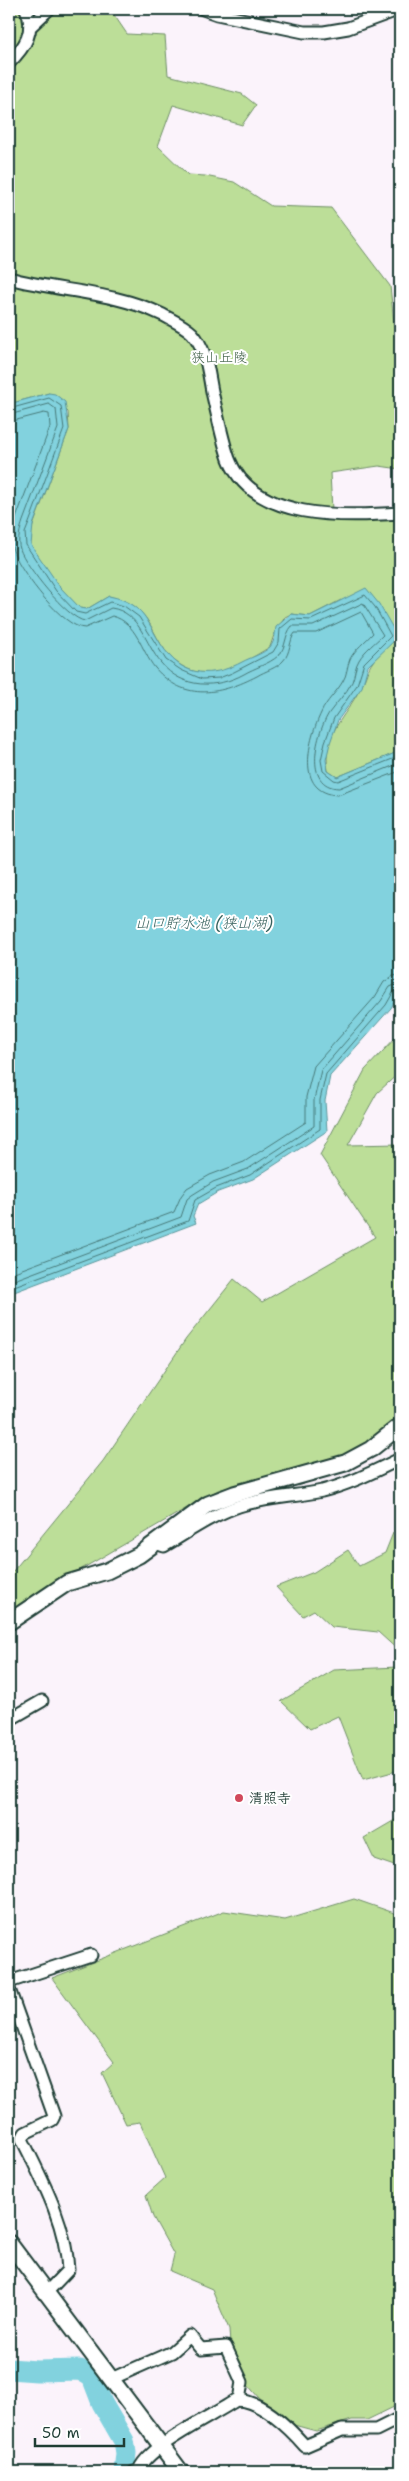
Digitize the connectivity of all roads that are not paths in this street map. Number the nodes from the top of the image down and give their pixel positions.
1 (26, 9) edge
2 (48, 9) edge
3 (203, 9) edge
4 (400, 9) edge
5 (31, 26) junction
6 (9, 63) edge
7 (9, 278) edge
8 (400, 513) edge
9 (400, 1426) edge
10 (400, 1459) edge
11 (155, 1543) junction
12 (9, 1622) edge
13 (42, 1701) dead end
14 (9, 1720) edge
15 (91, 1955) dead end
16 (9, 1982) edge
17 (9, 1993) edge
18 (9, 2243) edge
19 (46, 2293) junction
20 (111, 2379) junction
21 (239, 2400) junction
22 (400, 2418) edge
23 (162, 2446) junction
24 (137, 2472) edge
25 (181, 2472) edge

1 - 5 street
2 - 5 street
3 - 4 street
5 - 6 street
7 - 8 street
9 - 11 street
10 - 11 street
11 - 12 street
13 - 14 street
15 - 16 street
17 - 19 street
18 - 19 street
19 - 20 street
20 - 21 street
20 - 23 street
21 - 22 street
21 - 23 street
23 - 24 street
23 - 25 street

